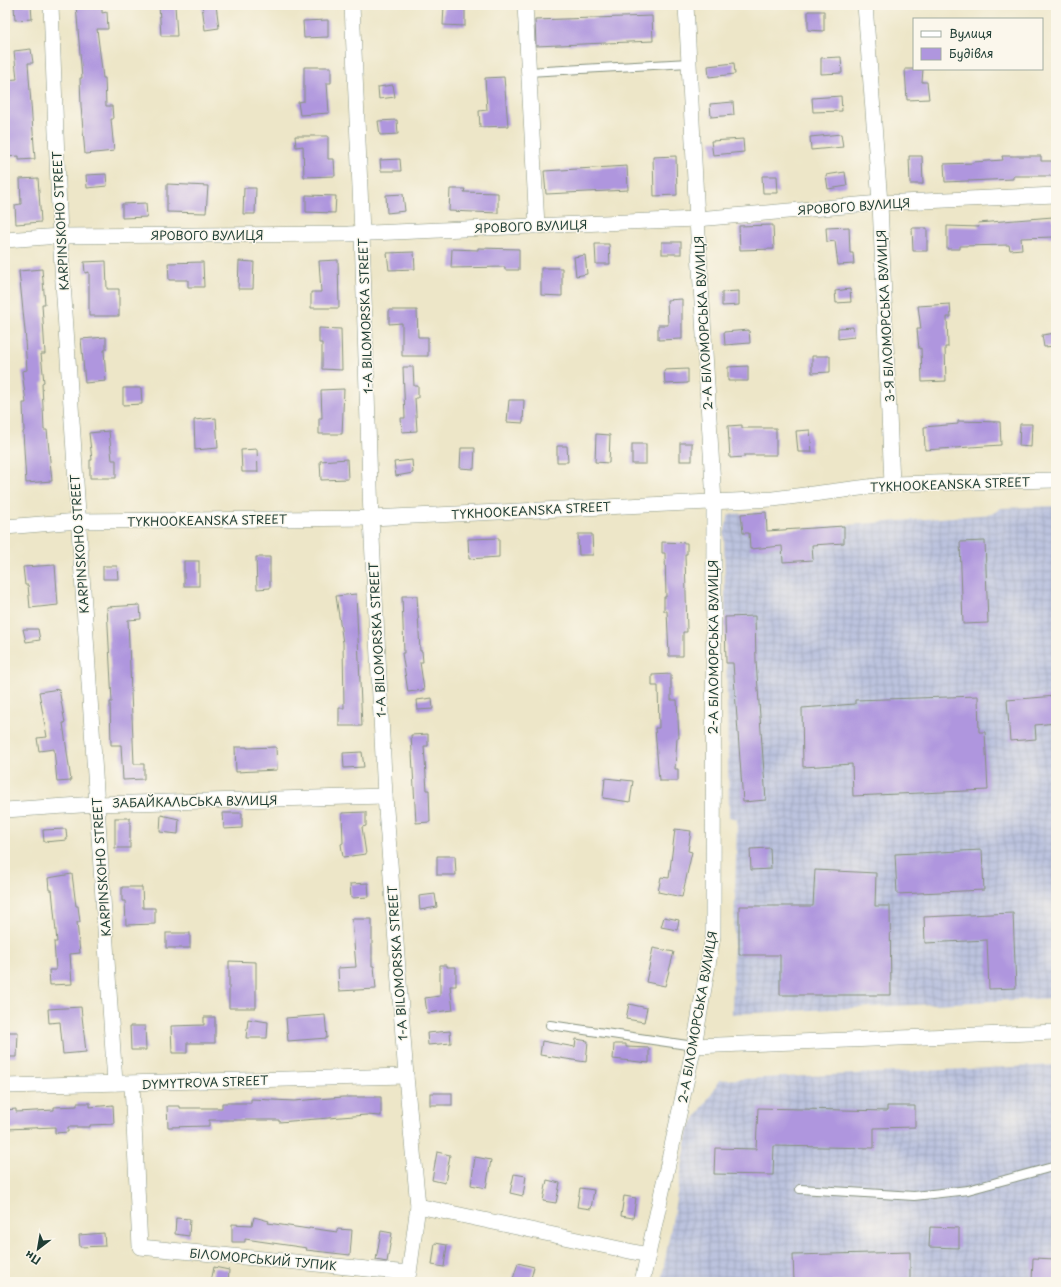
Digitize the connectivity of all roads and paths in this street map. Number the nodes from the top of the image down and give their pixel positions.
1 (51, 5) edge
2 (352, 5) edge
3 (525, 5) edge
4 (686, 5) edge
5 (865, 5) edge
6 (689, 63) junction
7 (528, 72) junction
8 (1056, 195) edge
9 (880, 203) junction
10 (697, 219) junction
11 (537, 226) junction
12 (362, 233) junction
13 (60, 236) junction
14 (5, 240) edge
15 (1056, 480) edge
16 (892, 484) junction
17 (714, 502) junction
18 (371, 518) junction
19 (78, 521) junction
20 (5, 527) edge
21 (385, 796) junction
22 (96, 804) junction
23 (5, 810) edge
24 (550, 1025) dead end
25 (1056, 1032) edge
26 (694, 1046) junction
27 (406, 1076) junction
28 (115, 1082) junction
29 (132, 1084) junction
30 (5, 1086) edge
31 (1056, 1166) edge
32 (800, 1189) dead end
33 (418, 1206) junction
34 (648, 1255) junction
35 (409, 1273) joint
36 (642, 1282) edge

1 - 13 street, KARPINSKOHO STREET
2 - 12 street, 1-A BILOMORSKA STREET
3 - 7 street
4 - 6 street, 2-А БІЛОМОРСЬКА ВУЛИЦЯ
5 - 9 street, 3-Я БІЛОМОРСЬКА ВУЛИЦЯ
6 - 7 lane
6 - 10 street, 2-А БІЛОМОРСЬКА ВУЛИЦЯ
7 - 11 street
8 - 9 street, ЯРОВОГО ВУЛИЦЯ
9 - 10 street, ЯРОВОГО ВУЛИЦЯ
9 - 16 street, 3-Я БІЛОМОРСЬКА ВУЛИЦЯ
10 - 11 street, ЯРОВОГО ВУЛИЦЯ
10 - 17 street, 2-А БІЛОМОРСЬКА ВУЛИЦЯ
11 - 12 street, ЯРОВОГО ВУЛИЦЯ
12 - 13 street, ЯРОВОГО ВУЛИЦЯ
12 - 18 street, 1-A BILOMORSKA STREET
13 - 14 street, ЯРОВОГО ВУЛИЦЯ
13 - 19 street, KARPINSKOHO STREET
15 - 16 street, TYKHOOKEANSKA STREET
16 - 17 street, TYKHOOKEANSKA STREET
17 - 18 street, TYKHOOKEANSKA STREET
17 - 26 street, 2-А БІЛОМОРСЬКА ВУЛИЦЯ
18 - 19 street, TYKHOOKEANSKA STREET
18 - 21 street, 1-A BILOMORSKA STREET
19 - 20 street, TYKHOOKEANSKA STREET
19 - 22 street, KARPINSKOHO STREET
21 - 22 street, ЗАБАЙКАЛЬСЬКА ВУЛИЦЯ
21 - 27 street, 1-A BILOMORSKA STREET
22 - 23 street, ЗАБАЙКАЛЬСЬКА ВУЛИЦЯ
22 - 28 street, KARPINSKOHO STREET
24 - 26 lane
25 - 26 street
26 - 34 street, 2-А БІЛОМОРСЬКА ВУЛИЦЯ
27 - 29 street, DYMYTROVA STREET
27 - 33 street, 1-A BILOMORSKA STREET
28 - 29 street, DYMYTROVA STREET
28 - 30 street, DYMYTROVA STREET
29 - 35 street, БІЛОМОРСЬКИЙ ТУПИК
31 - 32 lane
33 - 34 street
33 - 35 street, 1-A BILOMORSKA STREET
34 - 36 street, 2-А БІЛОМОРСЬКА ВУЛИЦЯ

